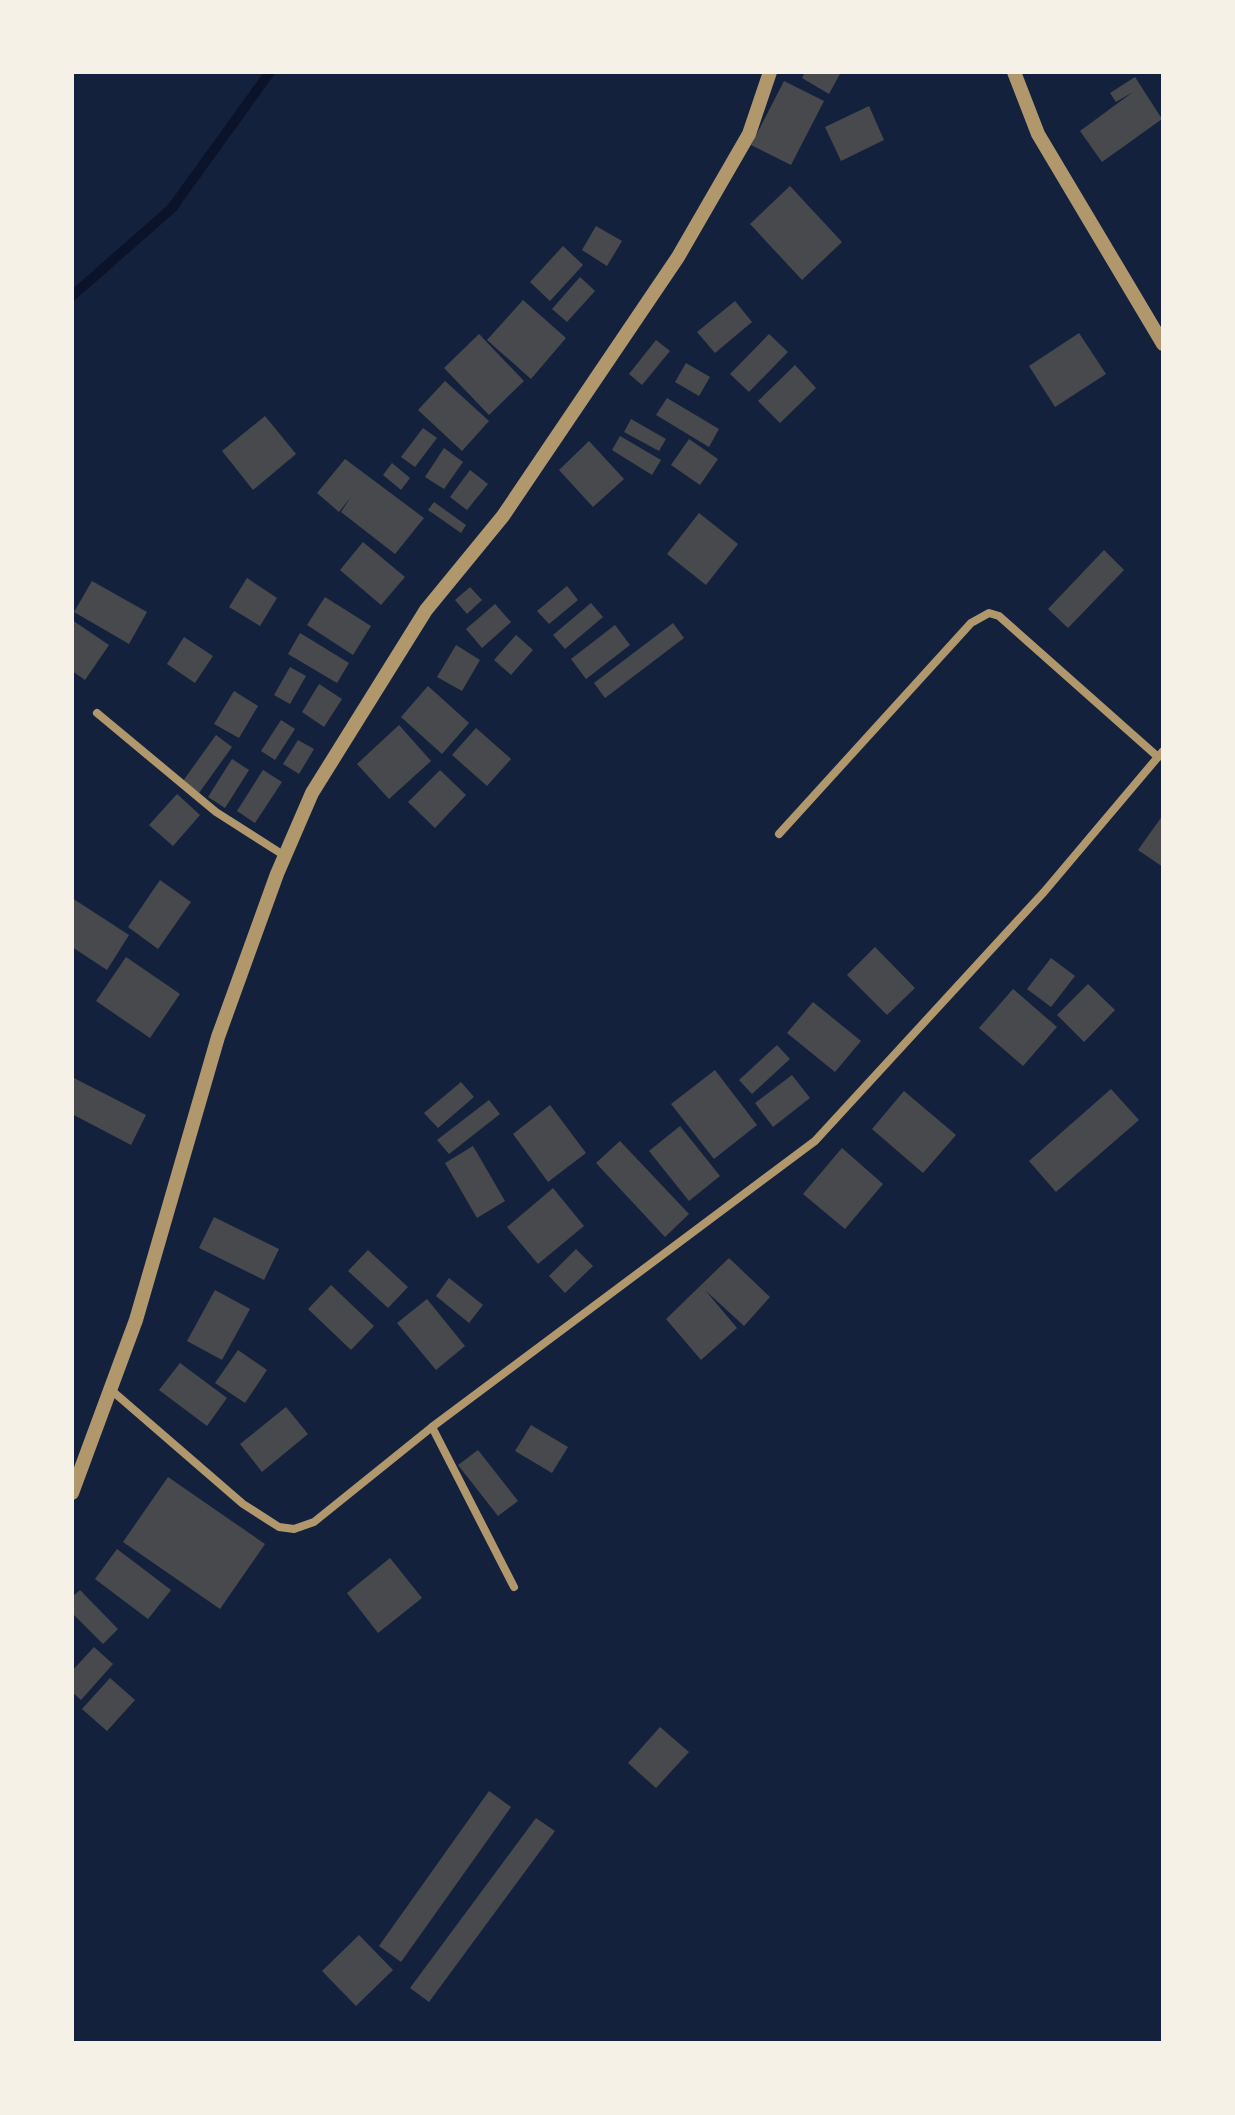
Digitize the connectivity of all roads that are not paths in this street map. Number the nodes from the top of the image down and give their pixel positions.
1 (770, 72) edge
2 (1014, 72) edge
3 (1163, 344) edge
4 (97, 713) dead end
5 (1160, 754) edge
6 (779, 834) dead end
7 (285, 856) junction
8 (110, 1389) junction
9 (432, 1427) junction
10 (72, 1493) edge
11 (514, 1587) dead end

1 - 7 street
2 - 3 street
4 - 7 street
5 - 6 street
5 - 9 street
7 - 8 street
8 - 9 street
8 - 10 street
9 - 11 street

